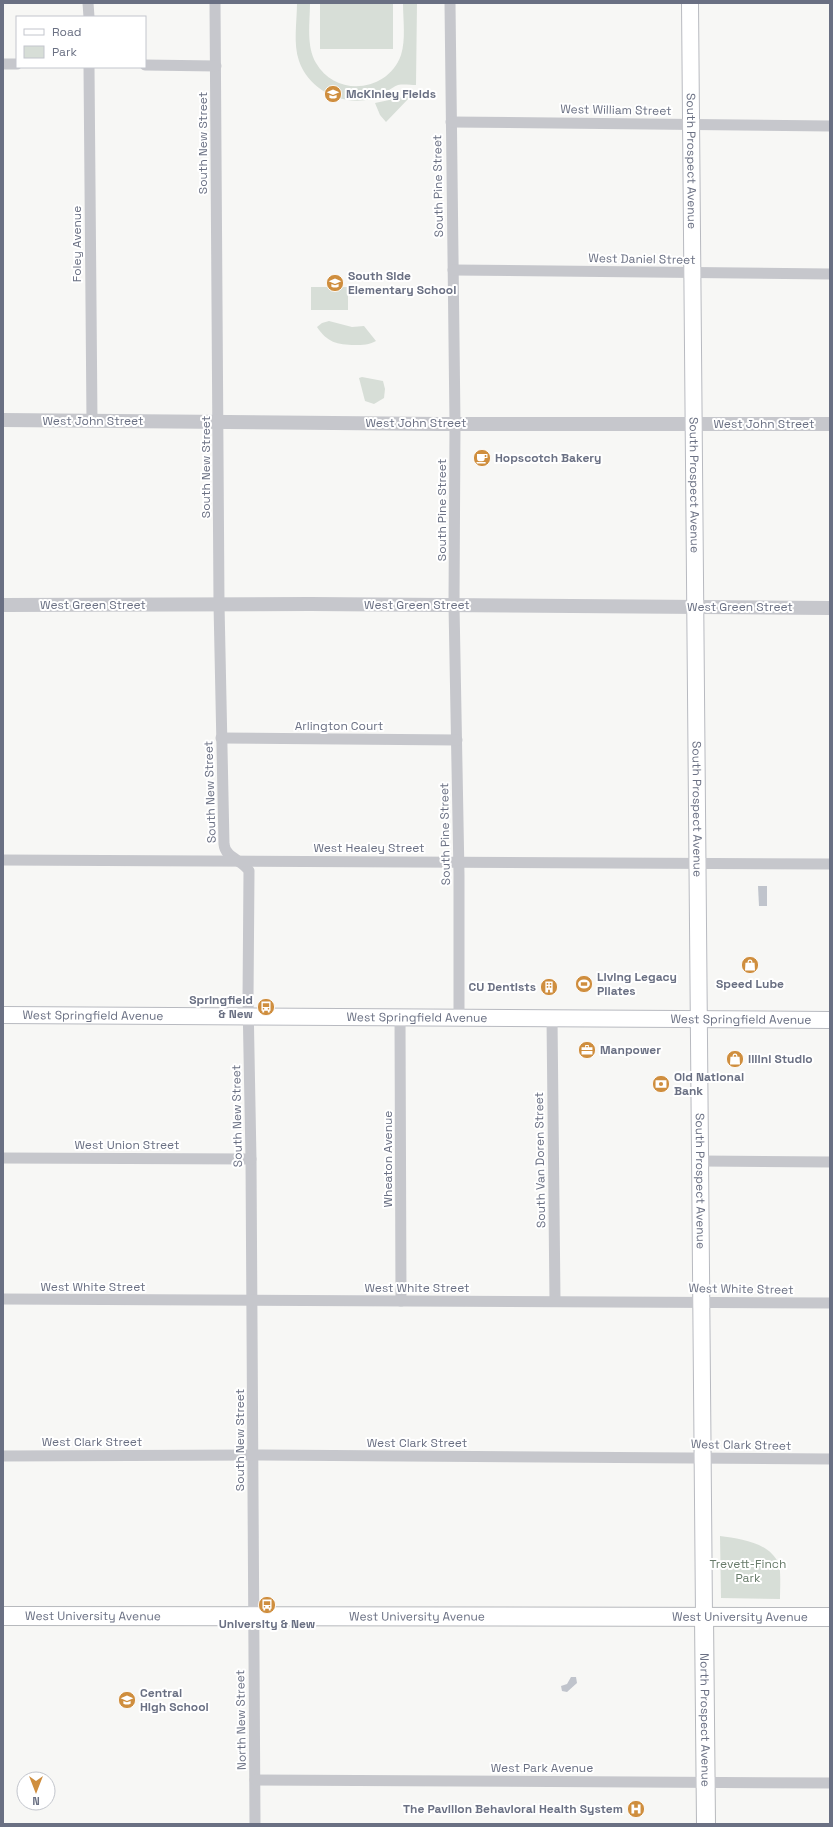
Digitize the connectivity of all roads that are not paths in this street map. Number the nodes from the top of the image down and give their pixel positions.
1 (88, 3) edge
2 (215, 3) edge
3 (450, 3) edge
4 (690, 3) edge
5 (88, 16) edge
6 (3, 64) edge
7 (16, 64) edge
8 (146, 65) edge
9 (216, 66) junction
10 (89, 68) edge
11 (450, 122) junction
12 (691, 124) junction
13 (830, 126) edge
14 (453, 270) junction
15 (692, 273) junction
16 (830, 274) edge
17 (3, 420) edge
18 (92, 421) junction
19 (219, 422) junction
20 (455, 424) junction
21 (694, 424) junction
22 (830, 424) edge
23 (219, 604) junction
24 (3, 605) edge
25 (454, 605) junction
26 (695, 606) junction
27 (830, 608) edge
28 (221, 738) junction
29 (457, 740) junction
30 (3, 860) edge
31 (237, 861) junction
32 (459, 861) junction
33 (697, 862) junction
34 (830, 864) edge
35 (3, 1015) edge
36 (248, 1016) junction
37 (400, 1017) junction
38 (459, 1017) junction
39 (552, 1018) junction
40 (698, 1018) junction
41 (830, 1020) edge
42 (3, 1158) edge
43 (251, 1159) junction
44 (701, 1161) junction
45 (830, 1162) edge
46 (3, 1299) edge
47 (252, 1300) junction
48 (401, 1301) junction
49 (555, 1301) junction
50 (701, 1302) junction
51 (830, 1303) edge
52 (3, 1456) edge
53 (252, 1456) junction
54 (703, 1458) junction
55 (830, 1460) edge
56 (3, 1616) edge
57 (253, 1616) junction
58 (704, 1616) junction
59 (830, 1617) edge
60 (255, 1780) junction
61 (706, 1782) junction
62 (830, 1783) edge
63 (255, 1824) edge
64 (706, 1824) edge

1 - 5 street
2 - 9 street, South New Street
3 - 11 street, South Pine Street
4 - 12 main road, South Prospect Avenue
6 - 7 street
8 - 9 street
9 - 19 street, South New Street
10 - 18 street, Foley Avenue
11 - 12 street, West William Street
11 - 14 street, South Pine Street
12 - 13 street, West William Street
12 - 15 main road, South Prospect Avenue
14 - 15 street, West Daniel Street
14 - 20 street, South Pine Street
15 - 16 street, West Daniel Street
15 - 21 main road, South Prospect Avenue
17 - 18 street, West John Street
18 - 19 street, West John Street
19 - 20 street, West John Street
19 - 23 street, South New Street
20 - 21 street, West John Street
20 - 25 street, South Pine Street
21 - 22 street, West John Street
21 - 26 main road, South Prospect Avenue
23 - 24 street, West Green Street
23 - 25 street, West Green Street
23 - 28 street, South New Street
25 - 26 street, West Green Street
25 - 29 street, South Pine Street
26 - 27 street, West Green Street
26 - 33 main road, South Prospect Avenue
28 - 29 street, Arlington Court
28 - 31 street, South New Street
29 - 32 street, South Pine Street
30 - 31 street, West Healey Street
31 - 32 street, West Healey Street
31 - 36 street, South New Street
32 - 33 street, West Healey Street
32 - 38 street, South Pine Street
33 - 34 street, West Healey Street
33 - 40 main road, South Prospect Avenue
35 - 36 main road, West Springfield Avenue
36 - 37 main road, West Springfield Avenue
36 - 43 street, South New Street
37 - 38 main road, West Springfield Avenue
37 - 48 street, Wheaton Avenue
38 - 39 main road, West Springfield Avenue
39 - 40 main road, West Springfield Avenue
39 - 49 street, South Van Doren Street
40 - 41 main road, West Springfield Avenue
40 - 44 main road, South Prospect Avenue
42 - 43 street, West Union Street
43 - 47 street, South New Street
44 - 45 street
44 - 50 main road, South Prospect Avenue
46 - 47 street, West White Street
47 - 48 street, West White Street
47 - 53 street, South New Street
48 - 49 street, West White Street
49 - 50 street, West White Street
50 - 51 street, West White Street
50 - 54 main road, South Prospect Avenue
52 - 53 street, West Clark Street
53 - 54 street, West Clark Street
53 - 57 street, South New Street
54 - 55 street, West Clark Street
54 - 58 main road, South Prospect Avenue
56 - 57 main road, West University Avenue
57 - 58 main road, West University Avenue
57 - 60 street, North New Street
58 - 59 main road, West University Avenue
58 - 61 main road, North Prospect Avenue
60 - 61 street, West Park Avenue
60 - 63 street, North New Street
61 - 62 street, West Park Avenue
61 - 64 main road, North Prospect Avenue

